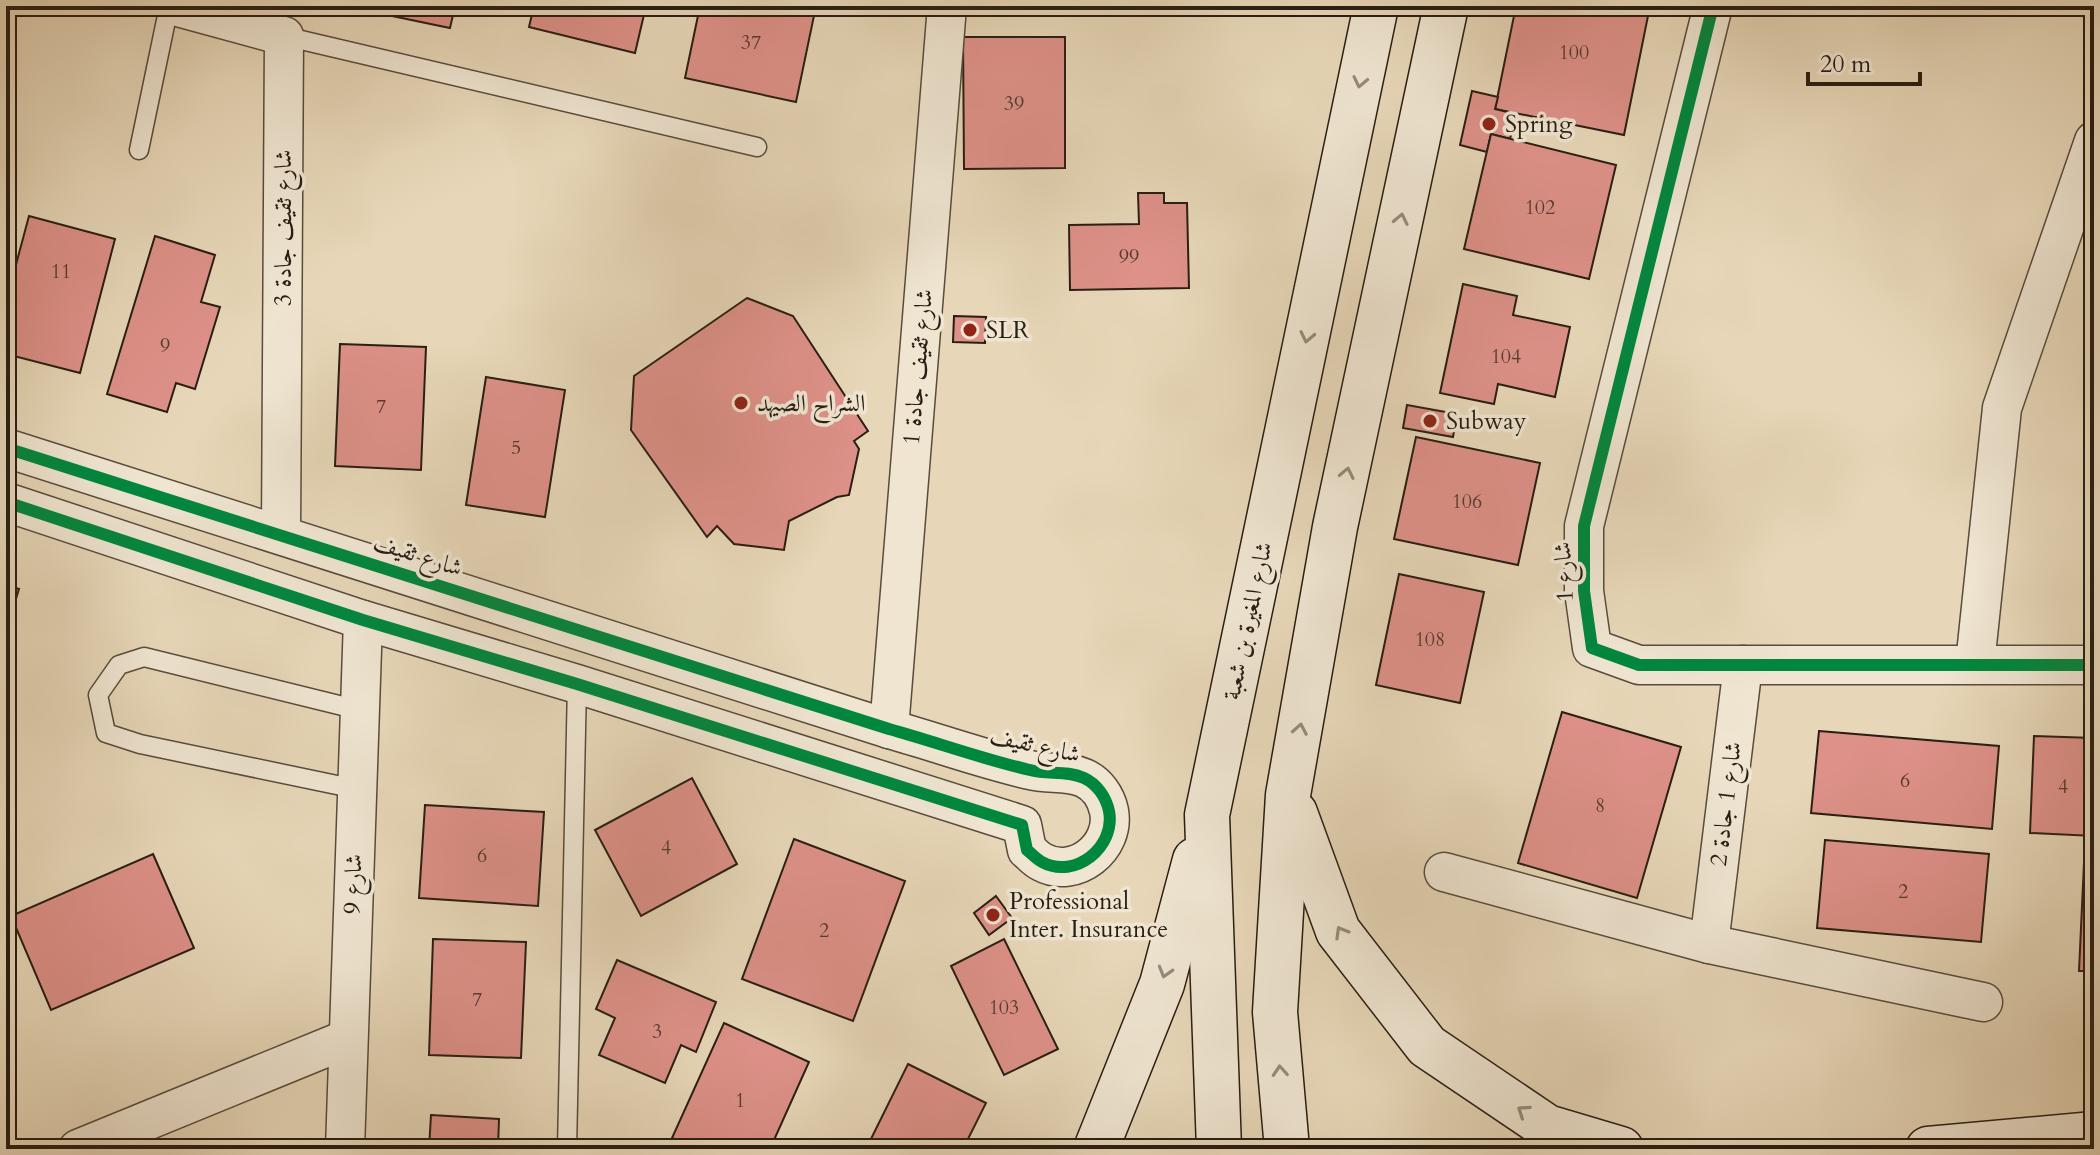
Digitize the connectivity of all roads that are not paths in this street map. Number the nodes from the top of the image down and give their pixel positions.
1 (171, 6) edge
2 (947, 6) edge
3 (1376, 6) edge
4 (1446, 6) edge
5 (1713, 6) edge
6 (284, 36) junction
7 (2094, 141) edge
8 (757, 147) dead end
9 (139, 150) dead end
10 (6, 448) edge
11 (6, 502) edge
12 (281, 533) junction
13 (363, 620) junction
14 (1975, 664) junction
15 (1743, 665) junction
16 (2094, 665) edge
17 (577, 684) junction
18 (359, 710) junction
19 (889, 729) junction
20 (356, 789) junction
21 (1288, 795) junction
22 (1207, 815) junction
23 (1444, 872) dead end
24 (1709, 944) junction
25 (1983, 1002) dead end
26 (347, 1039) junction
27 (2094, 1134) edge
28 (78, 1149) edge
29 (345, 1149) edge
30 (567, 1149) edge
31 (1096, 1149) edge
32 (1219, 1149) edge
33 (1287, 1149) edge
34 (1621, 1149) edge
35 (1928, 1149) edge

1 - 6 street
1 - 9 lane
2 - 19 street, شارع ثقيف جادة 1
3 -> 22 main road, شارع المغيرة بن شعبة
21 -> 4 main road
5 - 15 street, شارع 1
6 - 8 lane
6 - 12 street, شارع ثقيف جادة 3
7 - 14 street
10 - 12 street, شارع ثقيف
11 - 13 street, شارع ثقيف
12 - 19 street, شارع ثقيف
13 - 17 street, شارع ثقيف
13 - 18 street, شارع 9
14 - 15 street, شارع 1
14 - 16 street, شارع 1
15 - 24 street, شارع 1 جادة 2
17 - 19 street, شارع ثقيف
17 - 30 lane
18 - 20 street, شارع 9
18 - 20 lane
20 - 26 street, شارع 9
33 -> 21 main road
34 -> 21 main road
22 -> 31 main road
22 - 32 main road, شارع المغيرة بن شعبة
23 - 24 street
24 - 25 street
26 - 28 street
26 - 29 street, شارع 9
27 - 35 main road

